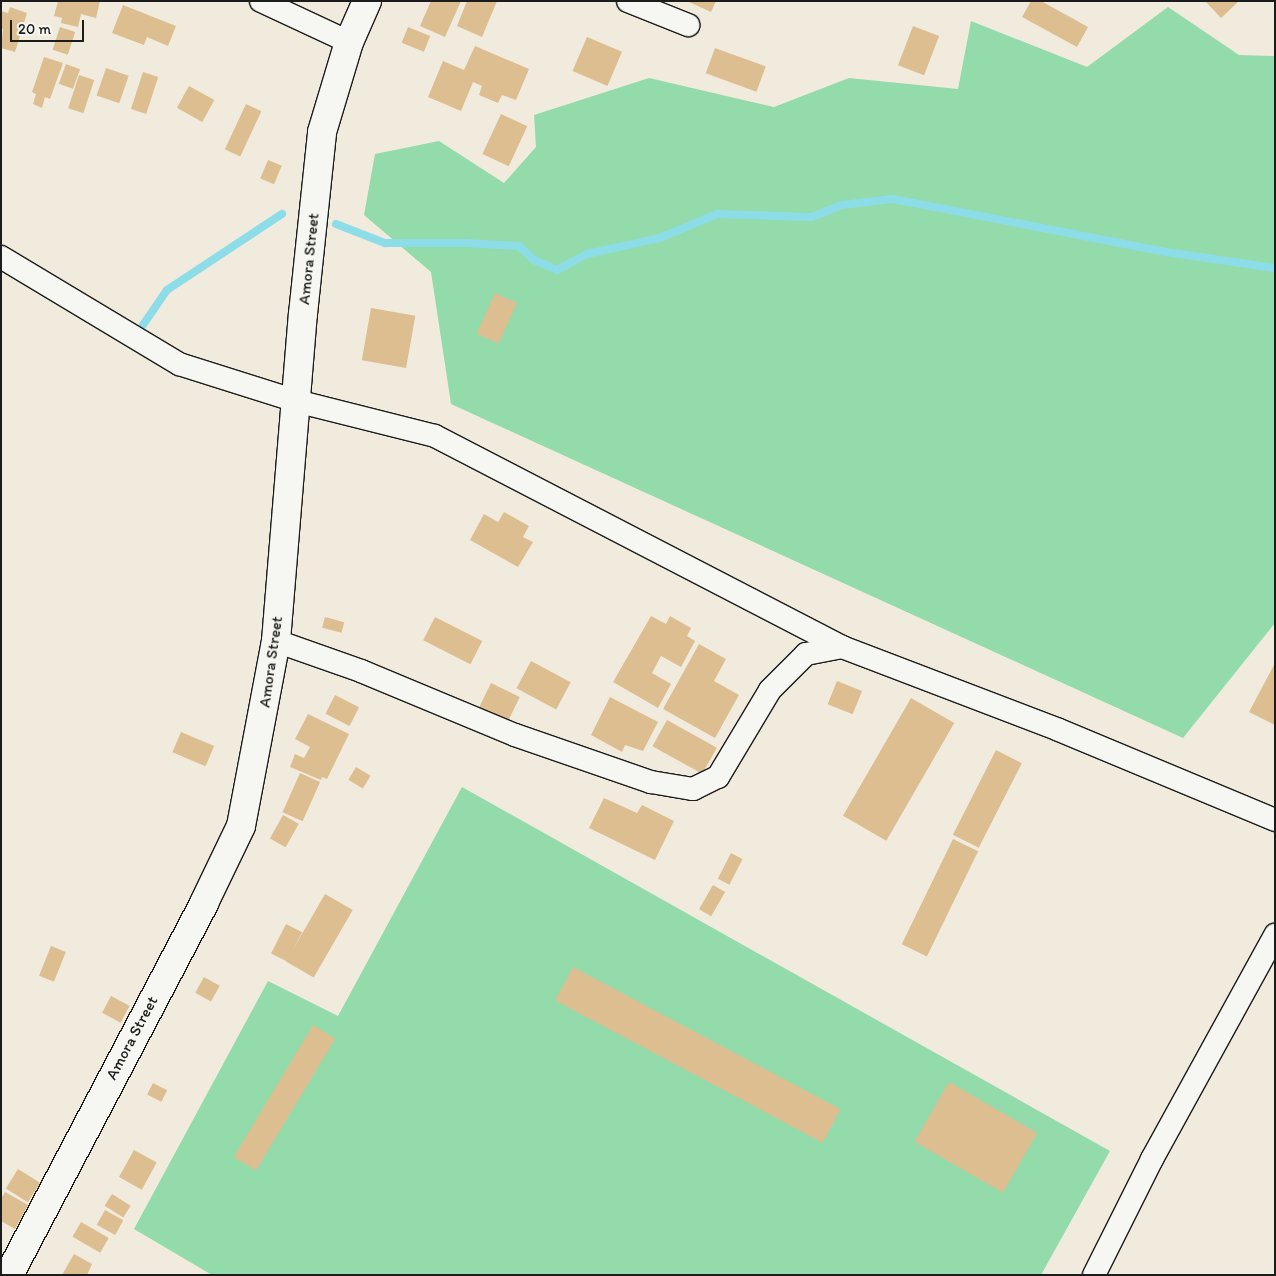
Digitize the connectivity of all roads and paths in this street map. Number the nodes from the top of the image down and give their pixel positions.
1 (261, 1) edge
2 (367, 1) edge
3 (628, 1) edge
4 (688, 24) dead end
5 (348, 42) junction
6 (1, 257) edge
7 (296, 401) junction
8 (276, 641) junction
9 (842, 647) junction
10 (1275, 820) edge
11 (1275, 935) edge
12 (9, 1275) edge
13 (1094, 1275) edge

1 - 5 street
2 - 5 street, Amora Street
3 - 4 street
5 - 7 street, Amora Street
6 - 7 street
7 - 8 street, Amora Street
7 - 9 street
8 - 9 street
8 - 12 street, Amora Street
9 - 10 street
11 - 13 street

